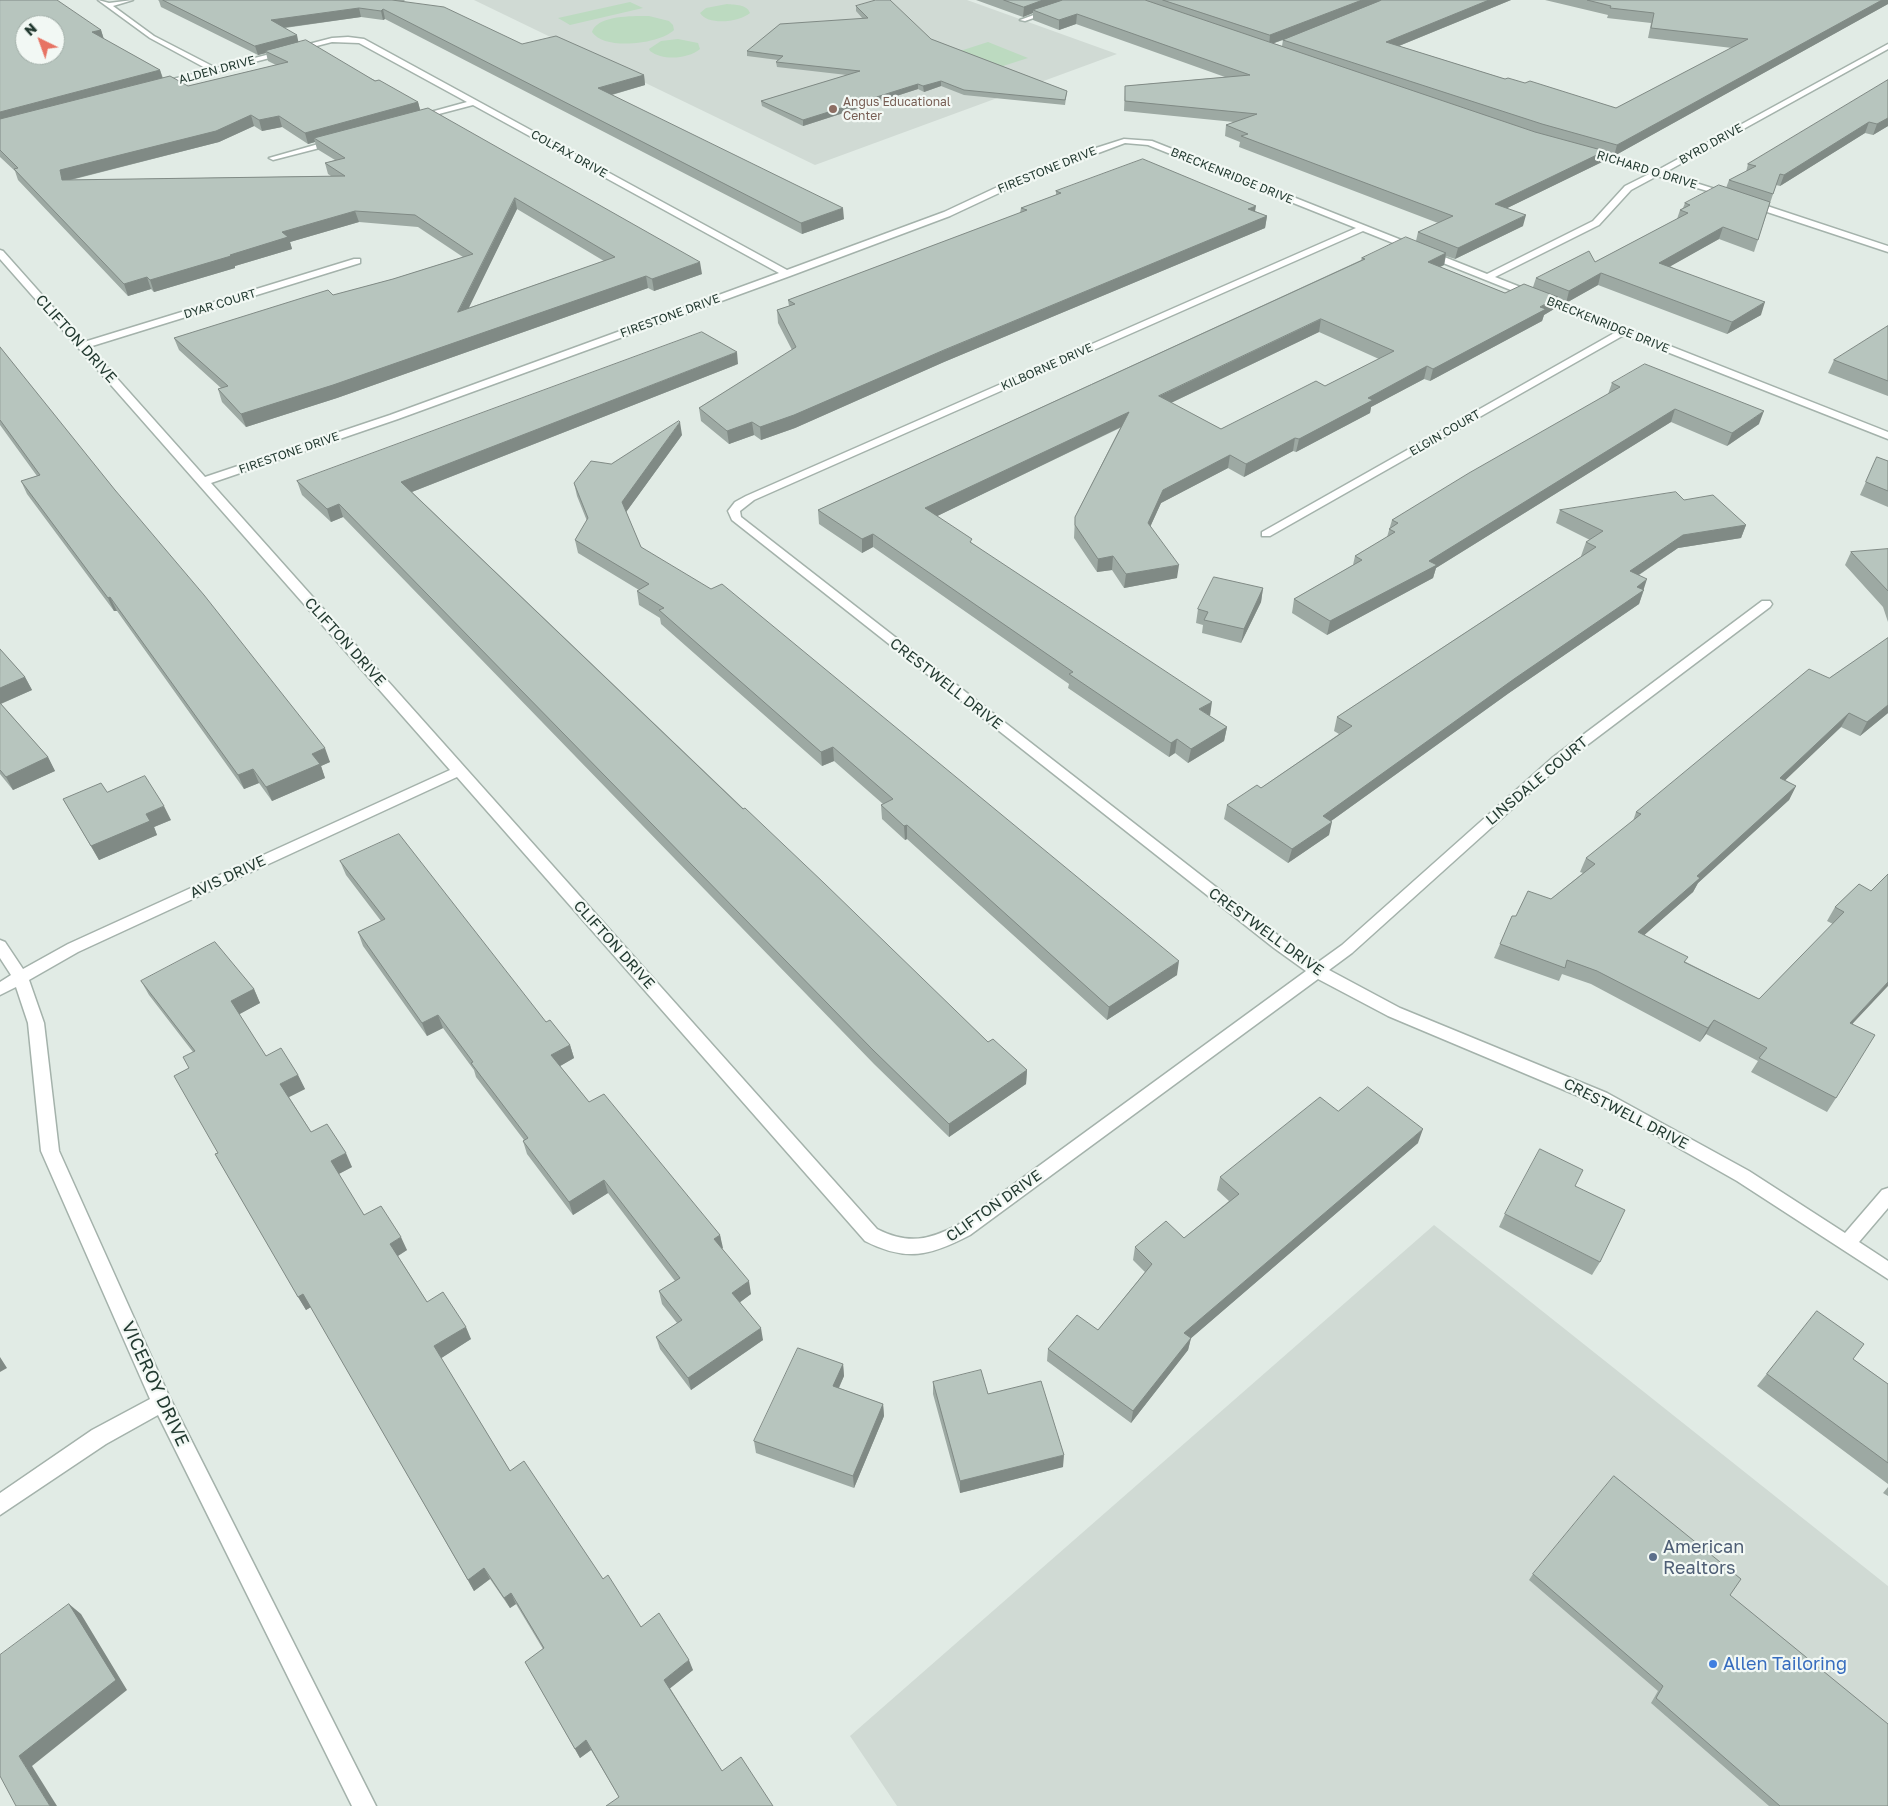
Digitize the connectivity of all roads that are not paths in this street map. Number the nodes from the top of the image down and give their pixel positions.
1 (101, 0) edge
2 (130, 0) edge
3 (1082, 0) edge
4 (108, 5) junction
5 (1023, 20) edge
6 (348, 39) joint
7 (1888, 46) edge
8 (216, 70) junction
9 (150, 88) edge
10 (475, 102) junction
11 (406, 121) edge
12 (349, 137) edge
13 (1133, 140) joint
14 (1577, 149) edge
15 (273, 158) dead end
16 (1657, 172) junction
17 (1363, 228) junction
18 (1888, 249) edge
19 (0, 254) edge
20 (357, 261) dead end
21 (788, 274) junction
22 (1487, 277) junction
23 (1624, 331) junction
24 (82, 346) junction
25 (1888, 436) edge
26 (203, 482) junction
27 (734, 511) joint
28 (1266, 534) dead end
29 (1766, 604) dead end
30 (459, 771) junction
31 (0, 946) edge
32 (1317, 971) junction
33 (21, 978) junction
34 (0, 989) edge
35 (1888, 1195) edge
36 (1847, 1243) junction
37 (1888, 1271) edge
38 (162, 1403) junction
39 (0, 1505) edge
40 (364, 1806) edge

1 - 4 street
2 - 4 street
3 - 5 street
4 - 8 street
6 - 8 street, ALDEN DRIVE
6 - 10 street, COLFAX DRIVE
7 - 16 street, BYRD DRIVE
8 - 9 street, ALDEN DRIVE
10 - 11 street
10 - 21 street, COLFAX DRIVE
12 - 15 street
13 - 17 street, BRECKENRIDGE DRIVE
13 - 21 street, FIRESTONE DRIVE
14 - 16 street, RICHARD O DRIVE
16 - 18 street, RICHARD O DRIVE
16 - 22 street, BYRD DRIVE
17 - 22 street, BRECKENRIDGE DRIVE
17 - 27 street, KILBORNE DRIVE
19 - 24 street, CLIFTON DRIVE
20 - 24 street, DYAR COURT
21 - 26 street, FIRESTONE DRIVE
22 - 23 street, BRECKENRIDGE DRIVE
23 - 25 street, BRECKENRIDGE DRIVE
23 - 28 street, ELGIN COURT
24 - 26 street, CLIFTON DRIVE
26 - 30 street, CLIFTON DRIVE
27 - 32 street, CRESTWELL DRIVE
29 - 32 street, LINSDALE COURT
30 - 32 street, CLIFTON DRIVE
30 - 33 street, AVIS DRIVE
31 - 33 street, VICEROY DRIVE
32 - 36 street, CRESTWELL DRIVE
33 - 34 street, AVIS DRIVE
33 - 38 street, VICEROY DRIVE
35 - 36 street
36 - 37 street, CRESTWELL DRIVE
38 - 39 street
38 - 40 street, VICEROY DRIVE

